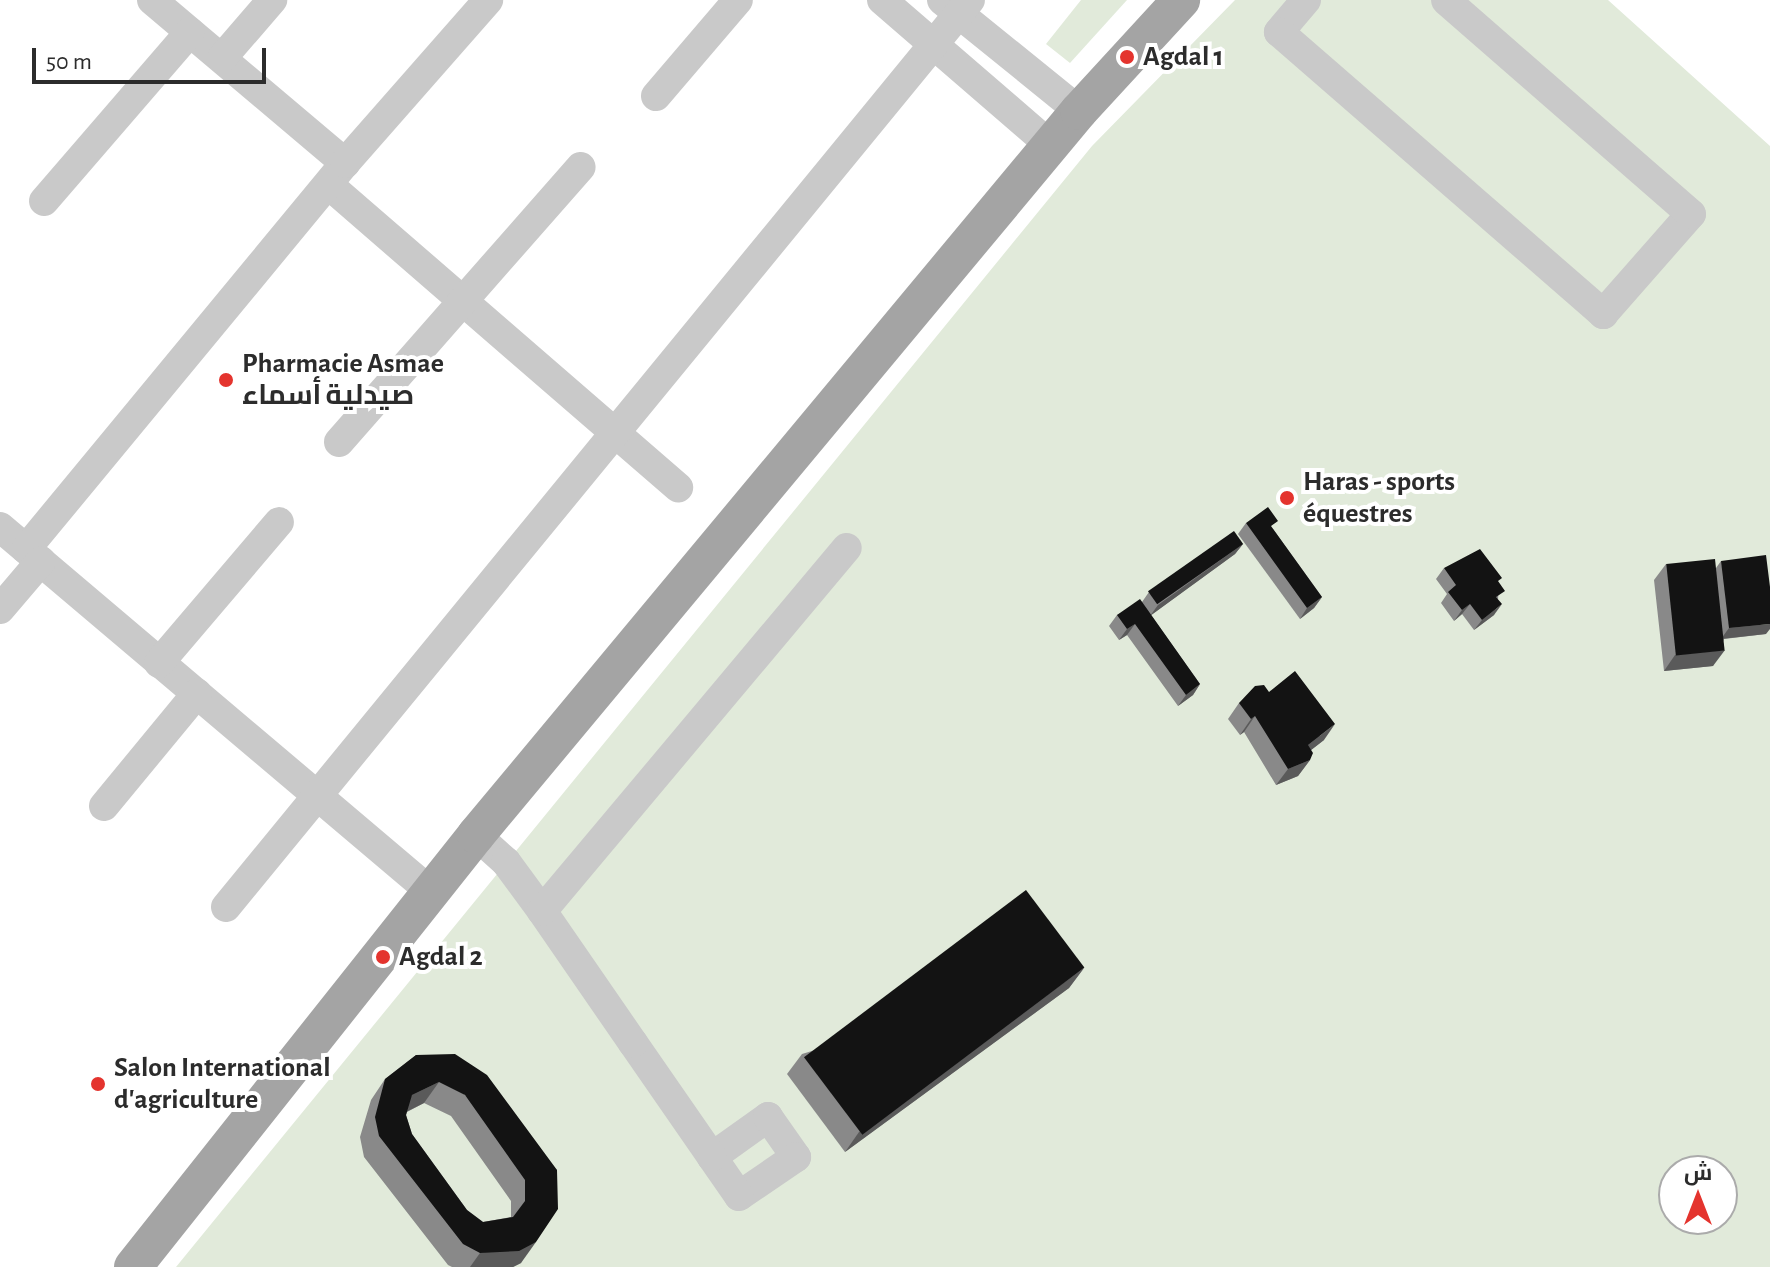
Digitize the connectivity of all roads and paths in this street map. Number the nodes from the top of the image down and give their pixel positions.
1 (152, 0) edge
2 (272, 0) edge
3 (488, 0) edge
4 (738, 0) edge
5 (882, 0) edge
6 (1181, 0) edge
7 (1306, 0) edge
8 (1446, 0) edge
9 (957, 5) edge
10 (190, 32) junction
11 (934, 43) junction
12 (222, 58) junction
13 (656, 96) dead end
14 (1079, 111) junction
15 (1050, 145) junction
16 (581, 167) dead end
17 (337, 174) junction
18 (44, 201) dead end
19 (464, 299) junction
20 (615, 430) junction
21 (339, 442) dead end
22 (678, 487) dead end
23 (279, 522) dead end
24 (0, 527) edge
25 (847, 548) dead end
26 (34, 555) junction
27 (0, 609) edge
28 (159, 663) junction
29 (197, 693) junction
30 (316, 795) junction
31 (104, 806) dead end
32 (476, 835) junction
33 (431, 892) junction
34 (226, 907) dead end
35 (542, 911) junction
36 (712, 1157) dead end
37 (133, 1267) edge

1 - 10 street
2 - 12 street
3 - 17 street
4 - 13 street
5 - 11 street
6 - 14 main road
7 - 8 street
9 - 11 street
9 - 14 street
10 - 12 street
10 - 18 street
11 - 15 street
11 - 20 street
12 - 17 street
14 - 15 main road
15 - 32 main road
16 - 19 street
17 - 19 street
17 - 26 street
19 - 20 street
19 - 21 street
20 - 22 street
20 - 30 street
23 - 28 street
24 - 26 street
25 - 35 street
26 - 27 street
26 - 28 street
28 - 29 street
29 - 30 street
29 - 31 street
30 - 33 street
30 - 34 street
32 - 33 main road
32 - 35 street
33 - 37 main road
35 - 36 street

